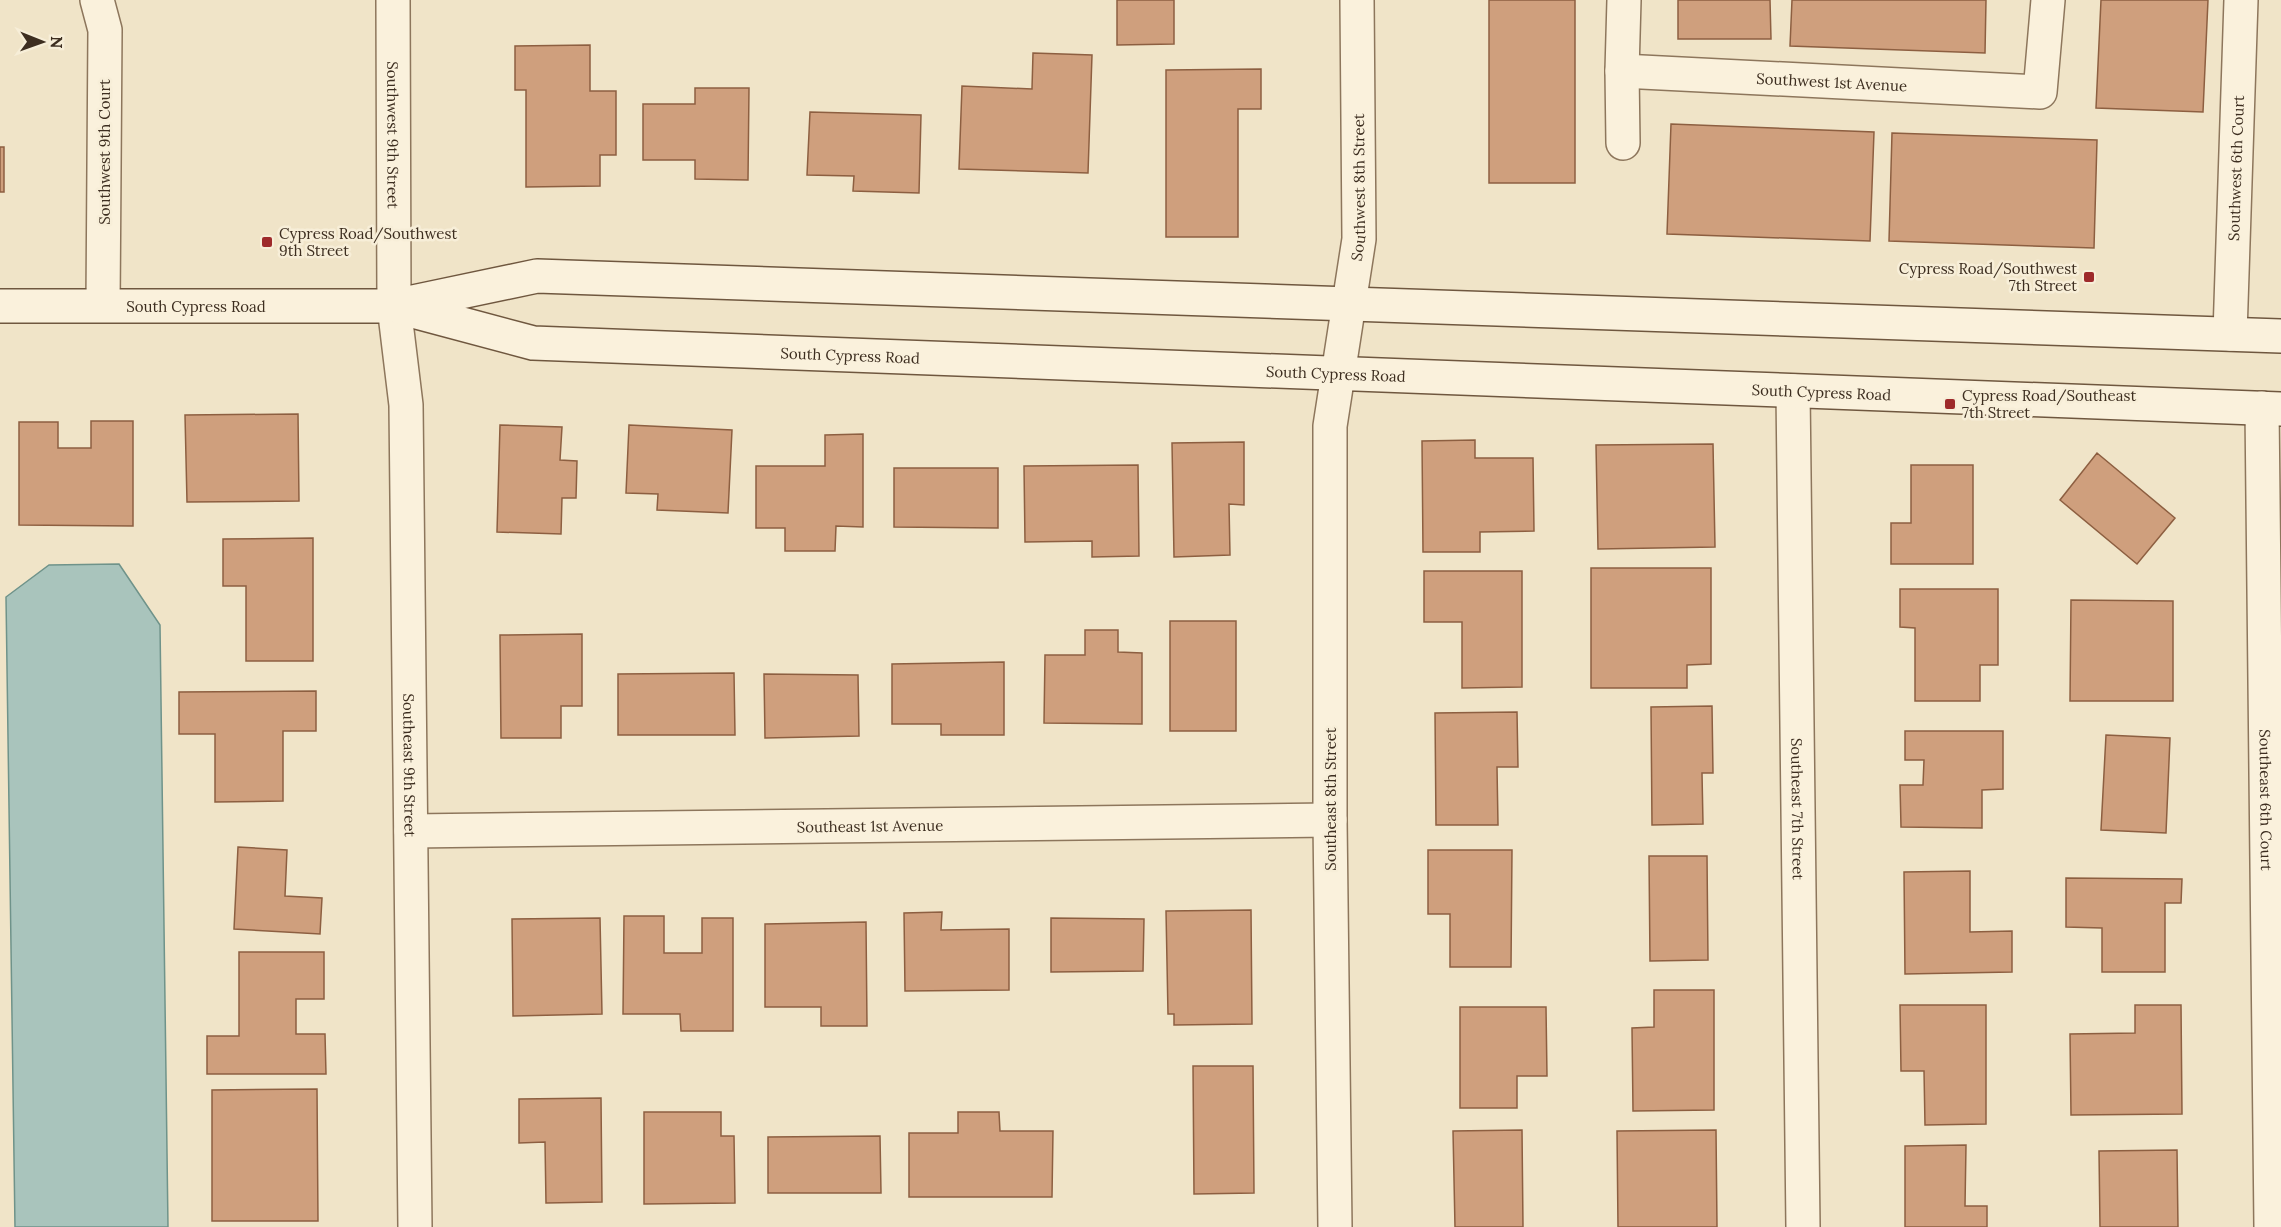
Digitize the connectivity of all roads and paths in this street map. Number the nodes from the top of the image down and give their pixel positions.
1 (97, 0) edge
2 (393, 0) edge
3 (1357, 0) edge
4 (1624, 0) edge
5 (2048, 0) edge
6 (2241, 0) edge
7 (1622, 71) junction
8 (1623, 143) dead end
9 (1348, 304) junction
10 (103, 305) junction
11 (0, 306) edge
12 (394, 306) junction
13 (2230, 334) junction
14 (2281, 336) edge
15 (1338, 372) junction
16 (1793, 391) junction
17 (2272, 408) edge
18 (1330, 820) junction
19 (411, 831) junction
20 (415, 1227) edge
21 (1335, 1227) edge
22 (1803, 1227) edge
23 (2271, 1227) edge

1 - 10 street, Southwest 9th Court
2 - 12 street, Southwest 9th Street
3 - 9 street, Southwest 8th Street
4 - 7 street
5 - 7 street, Southwest 1st Avenue
6 - 13 street, Southwest 6th Court
7 - 8 street
9 - 12 street, South Cypress Road
9 - 13 street, South Cypress Road
9 - 15 street, Southwest 8th Street
10 - 11 street, South Cypress Road
10 - 12 street, South Cypress Road
12 - 15 street, South Cypress Road
12 - 19 street, Southeast 9th Street
13 - 14 street, South Cypress Road
15 - 16 street, South Cypress Road
15 - 18 street, Southeast 8th Street
16 - 17 street, South Cypress Road
16 - 22 street, Southeast 7th Street
17 - 23 street, Southeast 6th Court
18 - 19 street, Southeast 1st Avenue
18 - 21 street, Southeast 8th Street
19 - 20 street, Southeast 9th Street

